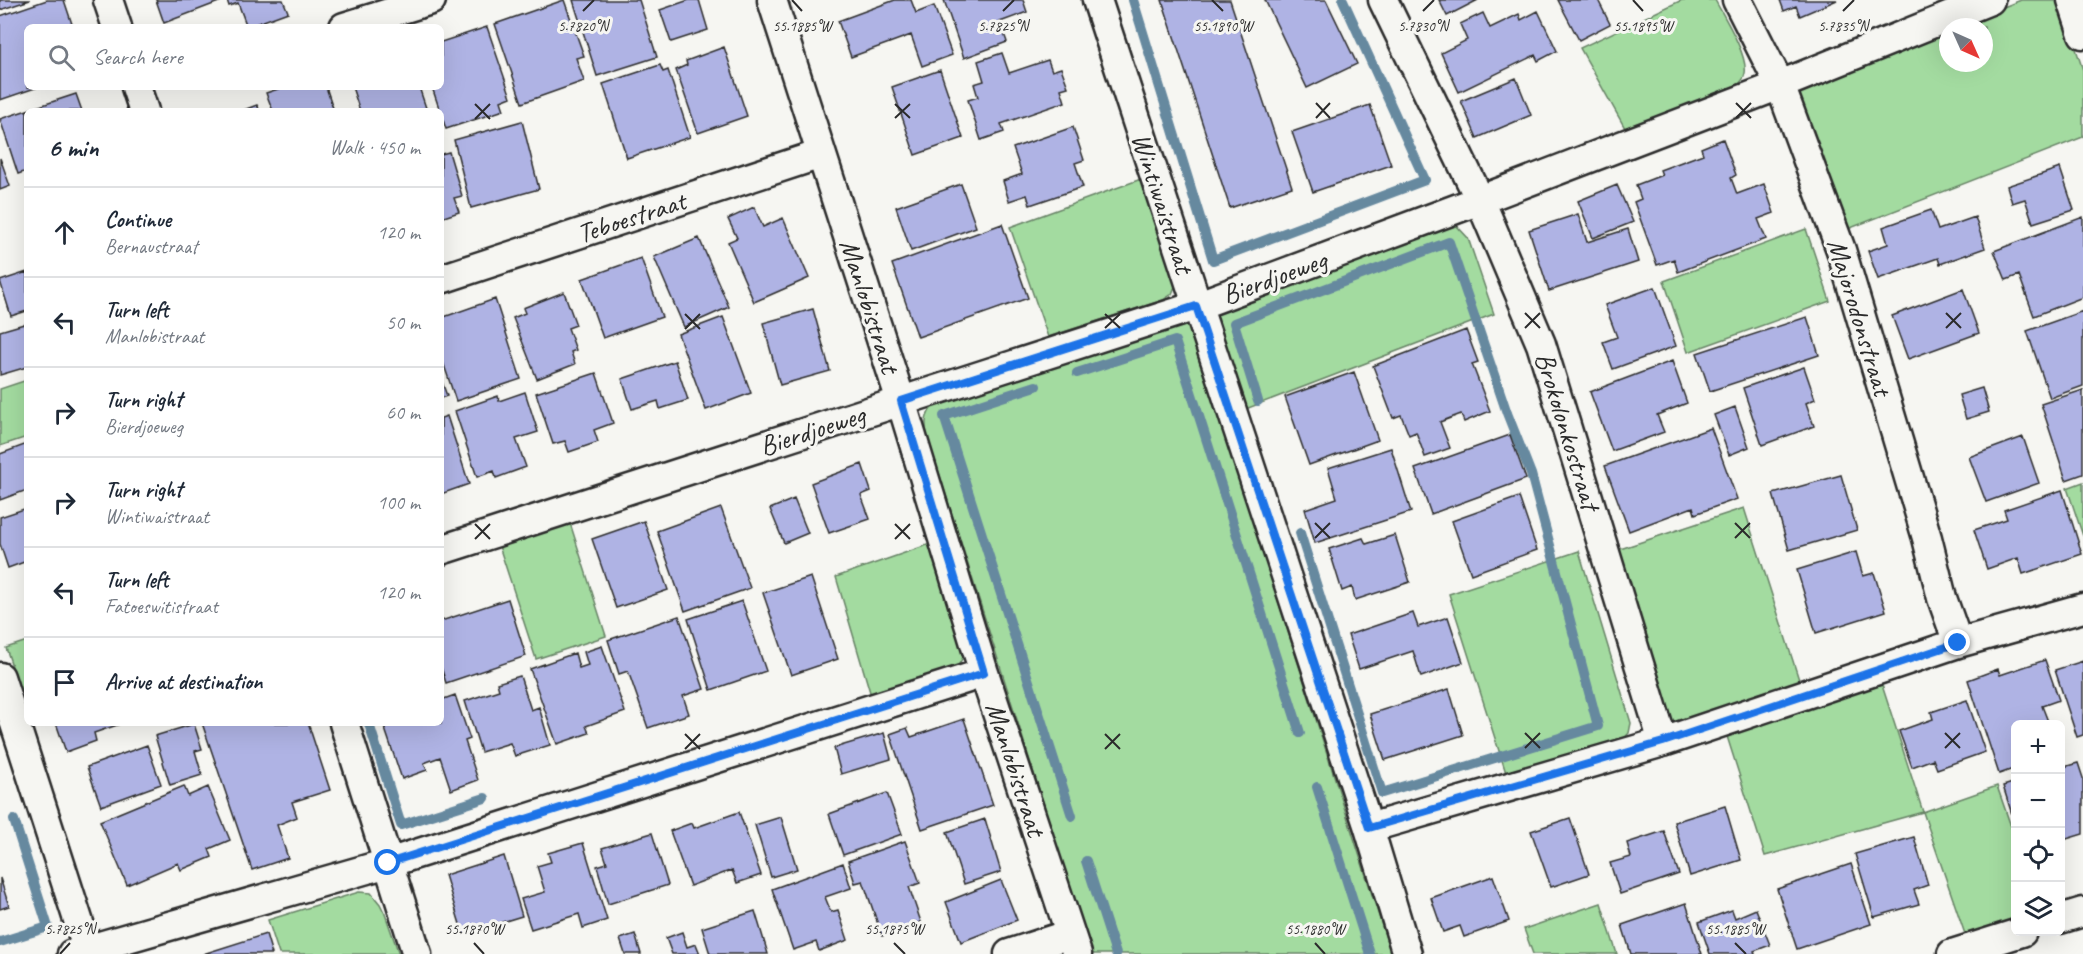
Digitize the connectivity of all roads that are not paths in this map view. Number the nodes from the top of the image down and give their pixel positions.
1 (108, 0) edge
2 (431, 0) edge
3 (772, 0) edge
4 (1097, 0) edge
5 (1383, 0) edge
6 (1737, 0) edge
7 (1990, 0) edge
8 (2072, 0) edge
9 (116, 24) edge
10 (354, 24) edge
11 (2083, 34) edge
12 (1780, 85) junction
13 (821, 154) junction
14 (1480, 200) junction
15 (444, 278) edge
16 (1196, 306) junction
17 (901, 401) junction
18 (444, 549) edge
19 (2083, 608) edge
20 (1958, 643) junction
21 (984, 673) junction
22 (0, 677) edge
23 (345, 726) edge
24 (1663, 742) junction
25 (1369, 828) junction
26 (388, 863) junction
27 (2083, 912) edge
28 (2065, 918) edge
29 (2011, 935) edge
30 (1074, 944) edge
31 (83, 952) edge
32 (417, 954) edge
33 (1009, 954) edge
34 (1407, 954) edge
35 (1952, 954) edge

1 - 9 street
2 - 10 street
3 - 13 street, Manlobistraat
4 - 16 street, Wintiwaistraat
5 - 14 street, Brokolonkostraat
6 - 12 street, Majorodonstraat
7 - 12 street, Bierdjoeweg
8 - 11 street
12 - 14 street, Bierdjoeweg
12 - 20 street, Majorodonstraat
13 - 15 street, Teboestraat
13 - 17 street, Manlobistraat
14 - 16 street, Bierdjoeweg
14 - 24 street, Brokolonkostraat
16 - 17 street, Bierdjoeweg
16 - 25 street, Wintiwaistraat
17 - 18 street, Bierdjoeweg
17 - 21 street, Manlobistraat
19 - 20 street
20 - 24 street
21 - 26 street
21 - 30 street, Manlobistraat
22 - 31 street
23 - 26 street
24 - 25 street
25 - 34 street, Wintiwaistraat
26 - 31 street
26 - 32 street
27 - 28 street
29 - 35 street
30 - 33 street

